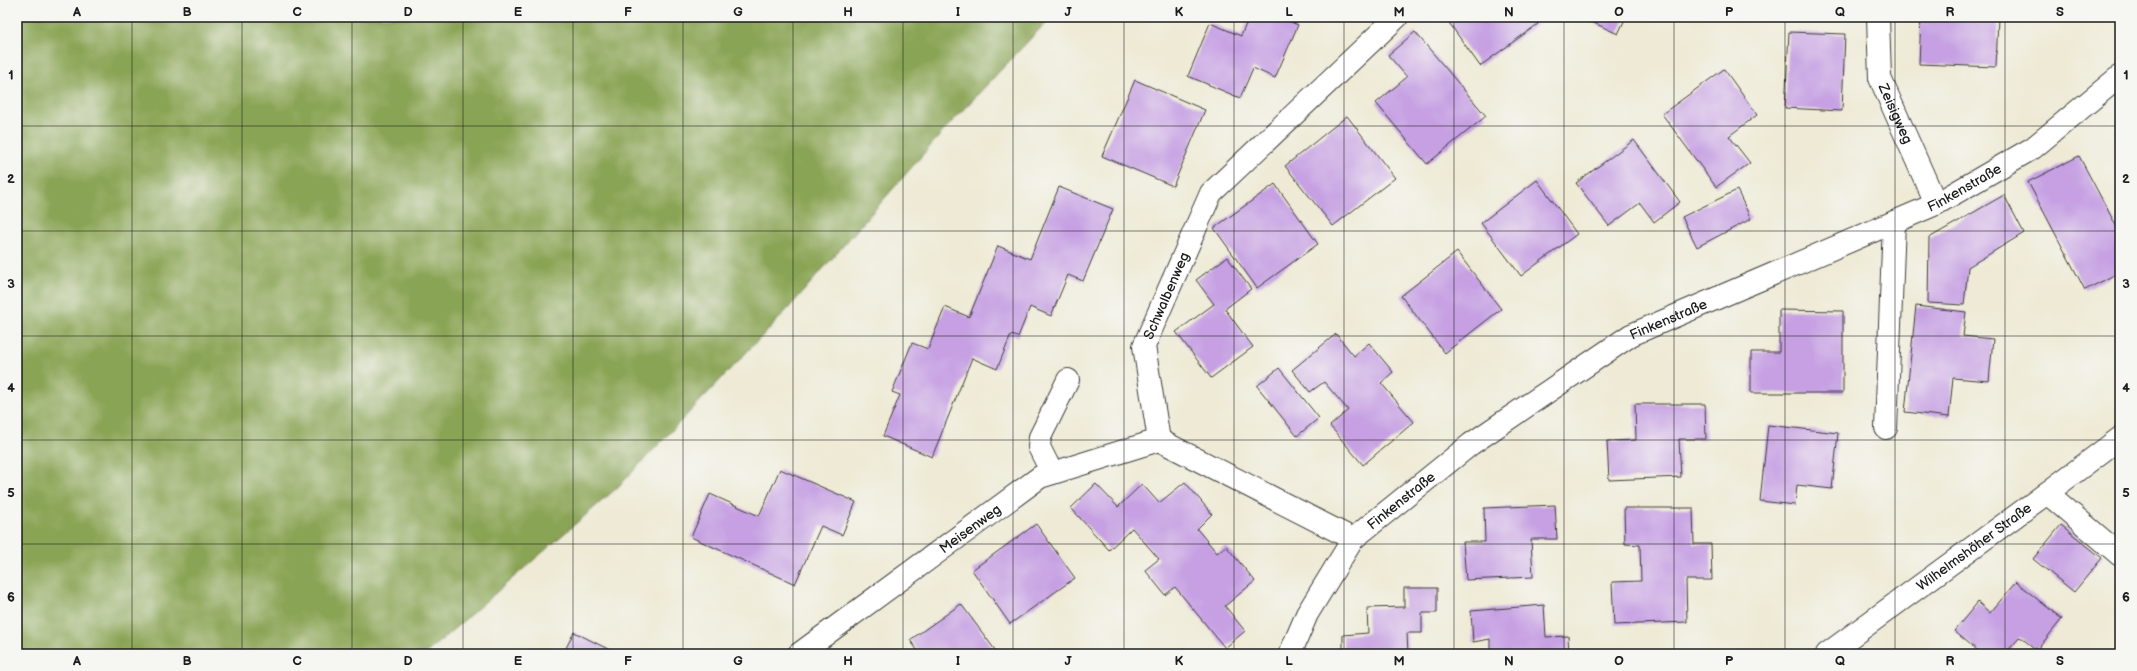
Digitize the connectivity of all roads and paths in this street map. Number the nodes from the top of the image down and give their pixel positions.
1 (1397, 17) edge
2 (1878, 17) edge
3 (2120, 76) edge
4 (1936, 204) junction
5 (1894, 222) junction
6 (1068, 380) dead end
7 (1886, 428) dead end
8 (2120, 438) edge
9 (1159, 440) junction
10 (1052, 474) junction
11 (2047, 493) junction
12 (1353, 539) junction
13 (2120, 554) edge
14 (799, 654) edge
15 (1290, 654) edge
16 (1827, 654) edge

1 - 9 street, Schwalbenweg
2 - 4 street, Zeisigweg
3 - 4 street, Finkenstraße
4 - 5 street, Finkenstraße
5 - 7 street
5 - 12 street, Finkenstraße
6 - 10 street
8 - 11 street, Wilhelmshöher Straße
9 - 10 street, Meisenweg
9 - 12 street
10 - 14 street, Meisenweg
11 - 13 street
11 - 16 street, Wilhelmshöher Straße
12 - 15 street, Finkenstraße

